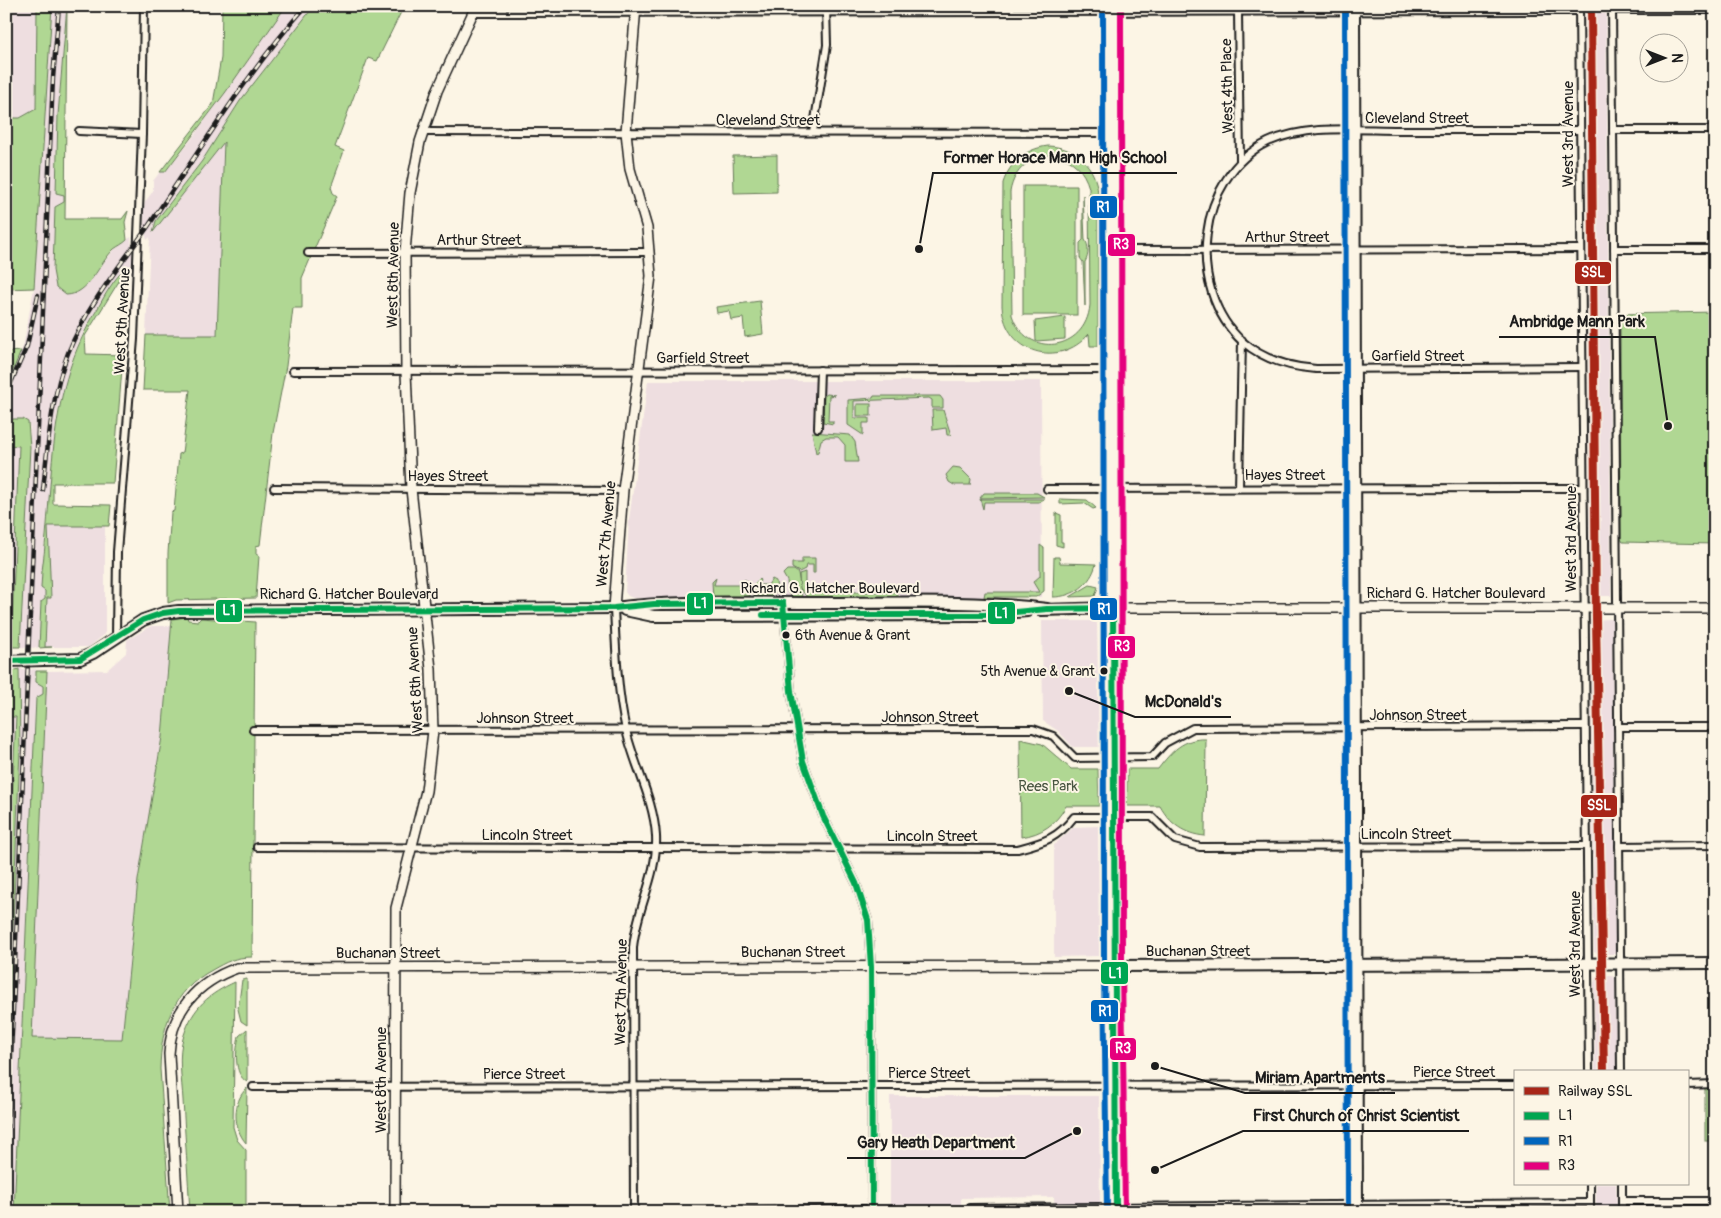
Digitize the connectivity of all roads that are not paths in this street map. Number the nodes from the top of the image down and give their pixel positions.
1 (144, 6) edge
2 (1612, 8) edge
3 (827, 9) edge
4 (1112, 9) edge
5 (1354, 9) edge
6 (1579, 9) edge
7 (474, 10) edge
8 (636, 10) edge
9 (1715, 10) edge
10 (1238, 12) junction
11 (1354, 130) junction
12 (1580, 130) junction
13 (1613, 130) junction
14 (1715, 130) edge
15 (79, 132) dead end
16 (423, 132) junction
17 (626, 132) junction
18 (813, 132) junction
19 (1112, 133) junction
20 (142, 134) junction
21 (1240, 160) junction
22 (1354, 249) junction
23 (1581, 249) junction
24 (1614, 249) junction
25 (1715, 249) edge
26 (1112, 250) junction
27 (1206, 250) junction
28 (405, 252) junction
29 (650, 252) junction
30 (308, 253) dead end
31 (1242, 340) junction
32 (1582, 367) junction
33 (1354, 369) junction
34 (638, 370) junction
35 (820, 370) junction
36 (1113, 370) junction
37 (293, 372) dead end
38 (406, 372) junction
39 (818, 428) dead end
40 (274, 488) dead end
41 (1047, 488) dead end
42 (1113, 488) junction
43 (1239, 488) junction
44 (1355, 488) junction
45 (1583, 488) junction
46 (412, 489) junction
47 (623, 490) junction
48 (783, 603) junction
49 (918, 603) junction
50 (614, 608) junction
51 (1113, 608) junction
52 (1355, 608) junction
53 (1584, 608) junction
54 (1617, 608) junction
55 (1715, 608) edge
56 (426, 609) junction
57 (1047, 609) junction
58 (786, 615) junction
59 (918, 615) junction
60 (116, 637) junction
61 (6, 661) edge
62 (1585, 726) junction
63 (1355, 727) junction
64 (1618, 727) junction
65 (1715, 727) edge
66 (253, 730) dead end
67 (433, 730) junction
68 (626, 730) junction
69 (797, 730) junction
70 (1113, 758) junction
71 (1113, 817) junction
72 (1715, 845) edge
73 (1586, 846) junction
74 (1619, 846) junction
75 (256, 847) dead end
76 (1355, 847) junction
77 (412, 848) junction
78 (656, 848) junction
79 (840, 849) junction
80 (1715, 963) edge
81 (1587, 964) junction
82 (1620, 964) junction
83 (1113, 966) junction
84 (1356, 966) junction
85 (871, 967) junction
86 (395, 968) junction
87 (633, 968) junction
88 (1589, 1070) edge
89 (1621, 1070) edge
90 (1715, 1084) edge
91 (1514, 1085) edge
92 (1688, 1085) edge
93 (634, 1086) junction
94 (872, 1086) junction
95 (1115, 1086) junction
96 (1356, 1086) junction
97 (253, 1088) dead end
98 (394, 1088) junction
99 (1590, 1186) edge
100 (1622, 1186) edge
101 (1622, 1201) junction
102 (1715, 1201) edge
103 (1590, 1203) junction
104 (969, 1208) dead end
105 (1357, 1209) edge
106 (1116, 1210) edge
107 (872, 1211) edge
108 (178, 1212) edge
109 (395, 1212) edge
110 (634, 1212) edge
111 (692, 1212) edge
112 (1590, 1212) edge
113 (1622, 1212) edge

1 - 20 street, West 9th Avenue
2 - 9 street
2 - 13 street
3 - 4 street
3 - 8 street
3 - 18 street
4 - 10 street
4 - 19 main road
5 - 6 street
5 - 10 street
5 - 11 main road
6 - 12 street, West 3rd Avenue
7 - 8 street
7 - 16 street, West 8th Avenue
8 - 17 street, West 7th Avenue
10 - 21 street, West 4th Place
11 - 12 street, Cleveland Street
11 - 21 street, Cleveland Street
11 - 22 main road
12 - 23 street, West 3rd Avenue
13 - 14 street
13 - 24 street
15 - 20 street
16 - 17 street, Cleveland Street
16 - 28 street, West 8th Avenue
17 - 18 street, Cleveland Street
17 - 29 street, West 7th Avenue
18 - 19 street, Cleveland Street
19 - 26 main road
20 - 60 street, West 9th Avenue
21 - 27 street, Cleveland Street
22 - 23 street, Arthur Street
22 - 27 street, Arthur Street
22 - 33 main road
23 - 32 street, West 3rd Avenue
24 - 25 street
24 - 54 street
26 - 27 street, Arthur Street
26 - 36 main road
27 - 31 street, Garfield Street
28 - 29 street, Arthur Street
28 - 30 street, Arthur Street
28 - 38 street, West 8th Avenue
29 - 34 street, West 7th Avenue
31 - 33 street, Garfield Street
31 - 43 street
32 - 33 street, Garfield Street
32 - 45 street, West 3rd Avenue
33 - 44 main road
34 - 35 street, Garfield Street
34 - 38 street, Garfield Street
34 - 47 street, West 7th Avenue
35 - 36 street, Garfield Street
35 - 39 street
36 - 42 main road
37 - 38 street, Garfield Street
38 - 46 street, West 8th Avenue
40 - 46 street, Hayes Street
41 - 42 street, Hayes Street
42 - 43 street, Hayes Street
42 - 51 main road
43 - 44 street, Hayes Street
44 - 45 street, Hayes Street
44 - 52 main road
45 - 53 street, West 3rd Avenue
46 - 47 street, Hayes Street
46 - 56 street, West 8th Avenue
47 - 50 street, West 7th Avenue
48 - 49 main road, Richard G. Hatcher Boulevard
48 - 50 main road, Richard G. Hatcher Boulevard
48 - 58 street
49 - 57 main road, Richard G. Hatcher Boulevard
49 - 59 main road
50 - 56 main road, Richard G. Hatcher Boulevard
50 - 58 main road, Richard G. Hatcher Boulevard
50 - 68 street, West 7th Avenue
51 - 52 street, Richard G. Hatcher Boulevard
51 - 57 main road, Richard G. Hatcher Boulevard
51 - 70 main road
52 - 53 street, Richard G. Hatcher Boulevard
52 - 63 main road
53 - 54 street, Richard G. Hatcher Boulevard
53 - 62 street, West 3rd Avenue
54 - 55 street, Richard G. Hatcher Boulevard
54 - 64 street
56 - 60 main road, Richard G. Hatcher Boulevard
56 - 67 street, West 8th Avenue
57 - 59 main road, Richard G. Hatcher Boulevard
58 - 59 main road, Richard G. Hatcher Boulevard
58 - 69 street
60 - 61 main road, Richard G. Hatcher Boulevard
62 - 63 street, Johnson Street
62 - 73 street, West 3rd Avenue
63 - 70 street, Johnson Street
63 - 76 main road
64 - 65 street
64 - 74 street
66 - 67 street, Johnson Street
67 - 68 street, Johnson Street
67 - 77 street, West 8th Avenue
68 - 69 street, Johnson Street
68 - 78 street, West 7th Avenue
69 - 70 street, Johnson Street
69 - 79 street
70 - 71 main road
71 - 76 street, Lincoln Street
71 - 79 street, Lincoln Street
71 - 83 main road
72 - 74 street
73 - 76 street, Lincoln Street
73 - 81 street, West 3rd Avenue
74 - 82 street
75 - 77 street, Lincoln Street
76 - 84 main road
77 - 78 street, Lincoln Street
77 - 86 street, West 8th Avenue
78 - 79 street, Lincoln Street
78 - 87 street, West 7th Avenue
79 - 85 street
80 - 82 main road, Buchanan Street
81 - 82 main road, Buchanan Street
81 - 84 main road, Buchanan Street
81 - 88 street, West 3rd Avenue
82 - 89 street
83 - 84 main road, Buchanan Street
83 - 85 street, Buchanan Street
83 - 95 main road
84 - 96 main road
85 - 87 street, Buchanan Street
85 - 94 street
86 - 87 street, Buchanan Street
86 - 98 street, West 8th Avenue
86 - 108 street, Buchanan Street
87 - 93 street, West 7th Avenue
90 - 92 street
91 - 96 street, Pierce Street
93 - 94 street, Pierce Street
93 - 98 street, Pierce Street
93 - 110 street, West 7th Avenue
94 - 95 street, Pierce Street
94 - 107 street
95 - 96 street, Pierce Street
95 - 106 main road
96 - 105 main road
97 - 98 street, Pierce Street
98 - 109 street, West 8th Avenue
99 - 103 street
100 - 101 street
101 - 102 street
101 - 113 street
103 - 105 street
103 - 112 street
104 - 106 street
105 - 106 street
107 - 111 street

